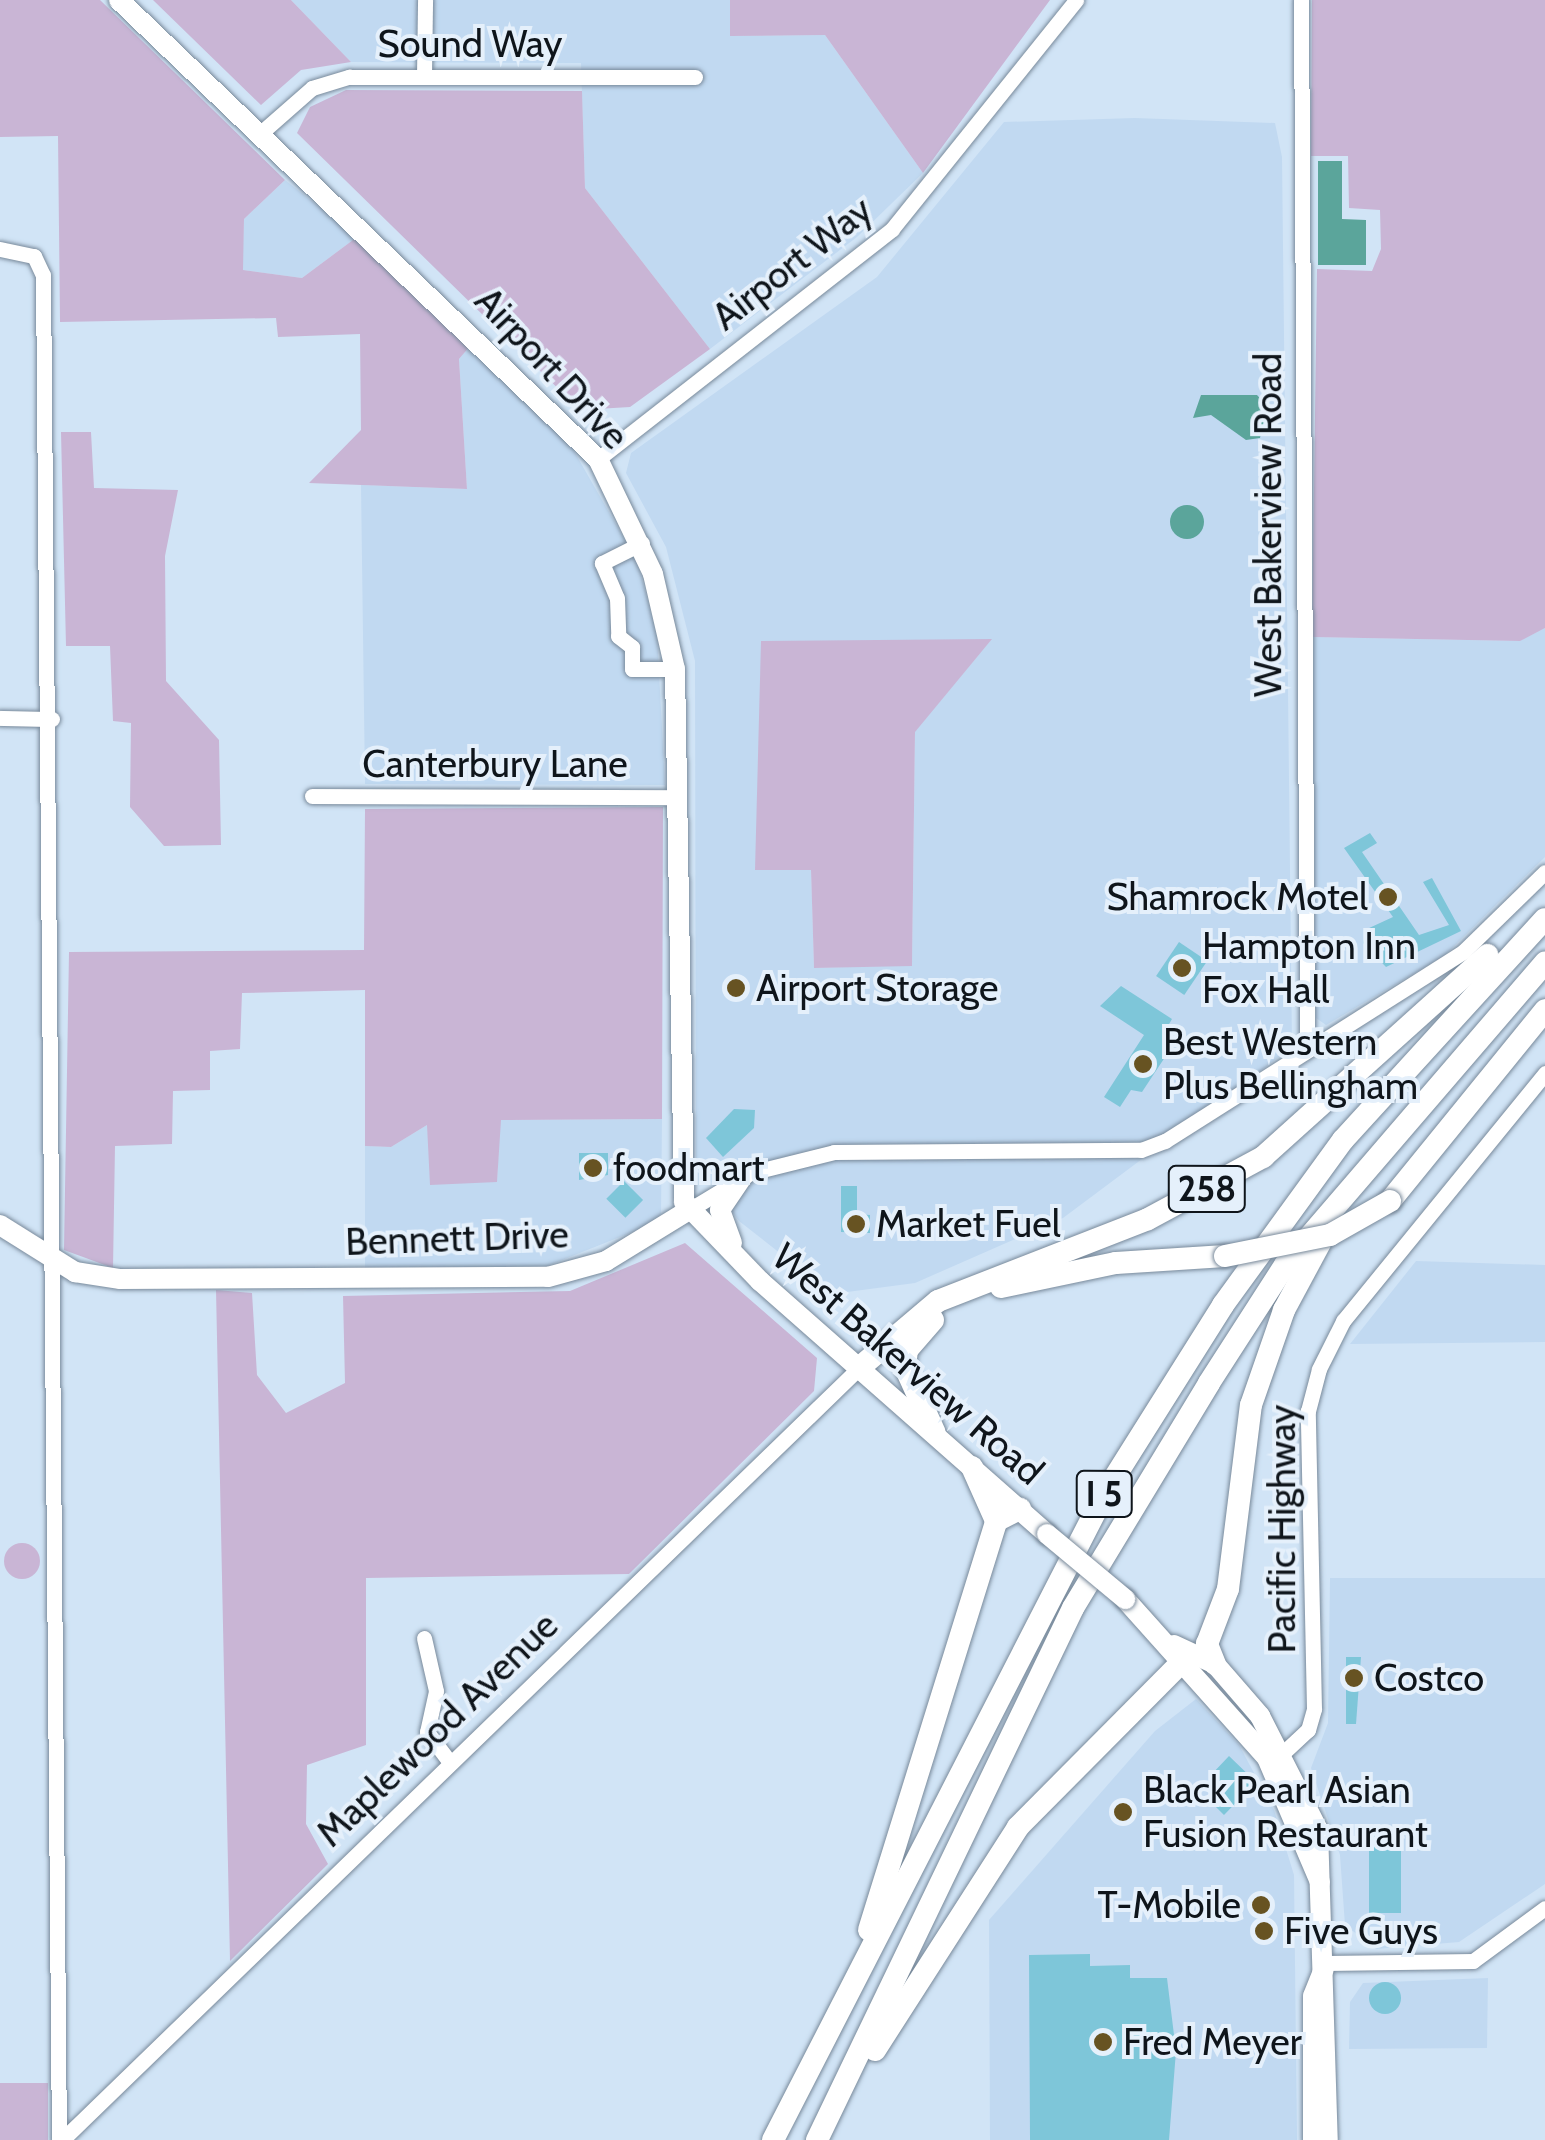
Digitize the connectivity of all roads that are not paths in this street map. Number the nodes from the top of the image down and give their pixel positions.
1 (119, 0) edge
2 (425, 0) edge
3 (1076, 0) edge
4 (1301, 0) edge
5 (424, 76) junction
6 (695, 77) dead end
7 (264, 131) junction
8 (0, 249) edge
9 (598, 458) junction
10 (642, 543) junction
11 (675, 669) junction
12 (0, 718) edge
13 (52, 719) junction
14 (312, 796) dead end
15 (678, 797) junction
16 (1545, 872) edge
17 (1545, 903) edge
18 (1545, 919) edge
19 (1545, 962) edge
20 (1545, 1010) edge
21 (1307, 1050) junction
22 (1545, 1072) edge
23 (1386, 1139) junction
24 (679, 1162) junction
25 (742, 1176) junction
26 (690, 1210) junction
27 (0, 1225) edge
28 (656, 1233) junction
29 (54, 1261) junction
30 (760, 1282) junction
31 (935, 1318) junction
32 (860, 1368) junction
33 (935, 1434) junction
34 (972, 1467) junction
35 (1020, 1509) junction
36 (996, 1521) junction
37 (424, 1638) dead end
38 (1178, 1654) junction
39 (1214, 1664) junction
40 (1284, 1752) junction
41 (450, 1762) junction
42 (1320, 1882) junction
43 (1545, 1908) edge
44 (1326, 1963) junction
45 (61, 2140) edge
46 (772, 2140) edge
47 (820, 2140) edge
48 (1313, 2140) edge
49 (1328, 2140) edge

1 - 7 main road, Airport Drive
2 - 5 street
3 - 9 street, Airport Way
4 - 21 street, West Bakerview Road
5 - 6 street, Sound Way
5 - 7 street, Sound Way
7 - 9 main road, Airport Drive
8 - 13 street
9 - 10 main road, Airport Drive
10 - 11 main road, Airport Drive
10 - 11 street
11 - 15 main road, Airport Drive
12 - 13 street
13 - 29 street
14 - 15 street, Canterbury Lane
15 - 24 main road, Airport Drive
16 - 21 street
17 - 32 highway, 258
18 - 46 highway, I 5
19 - 23 highway, I 5
20 - 31 highway, bridge
21 - 25 street, Bennett Drive
22 - 40 street, Pacific Highway
23 - 39 highway
23 - 47 highway, I 5
24 - 26 main road, Airport Drive
24 - 28 main road
25 - 26 street, Bennett Drive
25 - 30 main road
26 - 28 main road, Bennett Drive
26 - 30 main road, West Bakerview Road
27 - 29 main road, Bennett Drive
28 - 29 main road, Bennett Drive
29 - 45 street
30 - 32 main road, West Bakerview Road
31 - 32 highway
31 - 33 highway
32 - 33 main road, West Bakerview Road
32 - 41 street, Maplewood Avenue
33 - 34 main road, West Bakerview Road
34 - 35 main road, West Bakerview Road
34 - 36 highway
35 - 36 highway
35 - 38 main road, West Bakerview Road, bridge
36 - 46 highway
37 - 41 street
38 - 39 main road, West Bakerview Road
38 - 42 main road, West Bakerview Road
38 - 47 highway
39 - 40 main road, West Bakerview Road
40 - 42 main road, West Bakerview Road
41 - 45 street, Maplewood Avenue
42 - 44 main road, West Bakerview Road
43 - 44 street
44 - 48 main road, West Bakerview Road
44 - 49 main road, West Bakerview Road

